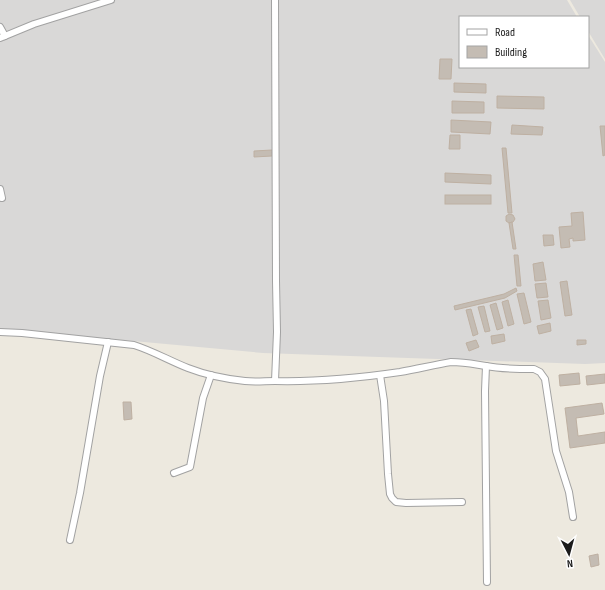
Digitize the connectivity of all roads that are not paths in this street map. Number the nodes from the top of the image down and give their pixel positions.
1 (111, 0) edge
2 (275, 0) edge
3 (0, 27) edge
4 (2, 37) edge
5 (0, 189) edge
6 (2, 198) dead end
7 (0, 332) edge
8 (108, 342) junction
9 (486, 366) junction
10 (380, 374) junction
11 (210, 375) junction
12 (276, 381) junction
13 (174, 473) dead end
14 (462, 502) dead end
15 (573, 517) dead end
16 (70, 540) dead end
17 (487, 582) dead end

1 - 4 street
2 - 12 street
3 - 4 street
5 - 6 street
7 - 8 street
8 - 11 street
8 - 16 street
9 - 10 street
9 - 15 street
9 - 17 street
10 - 12 street
10 - 14 street
11 - 12 street
11 - 13 street

